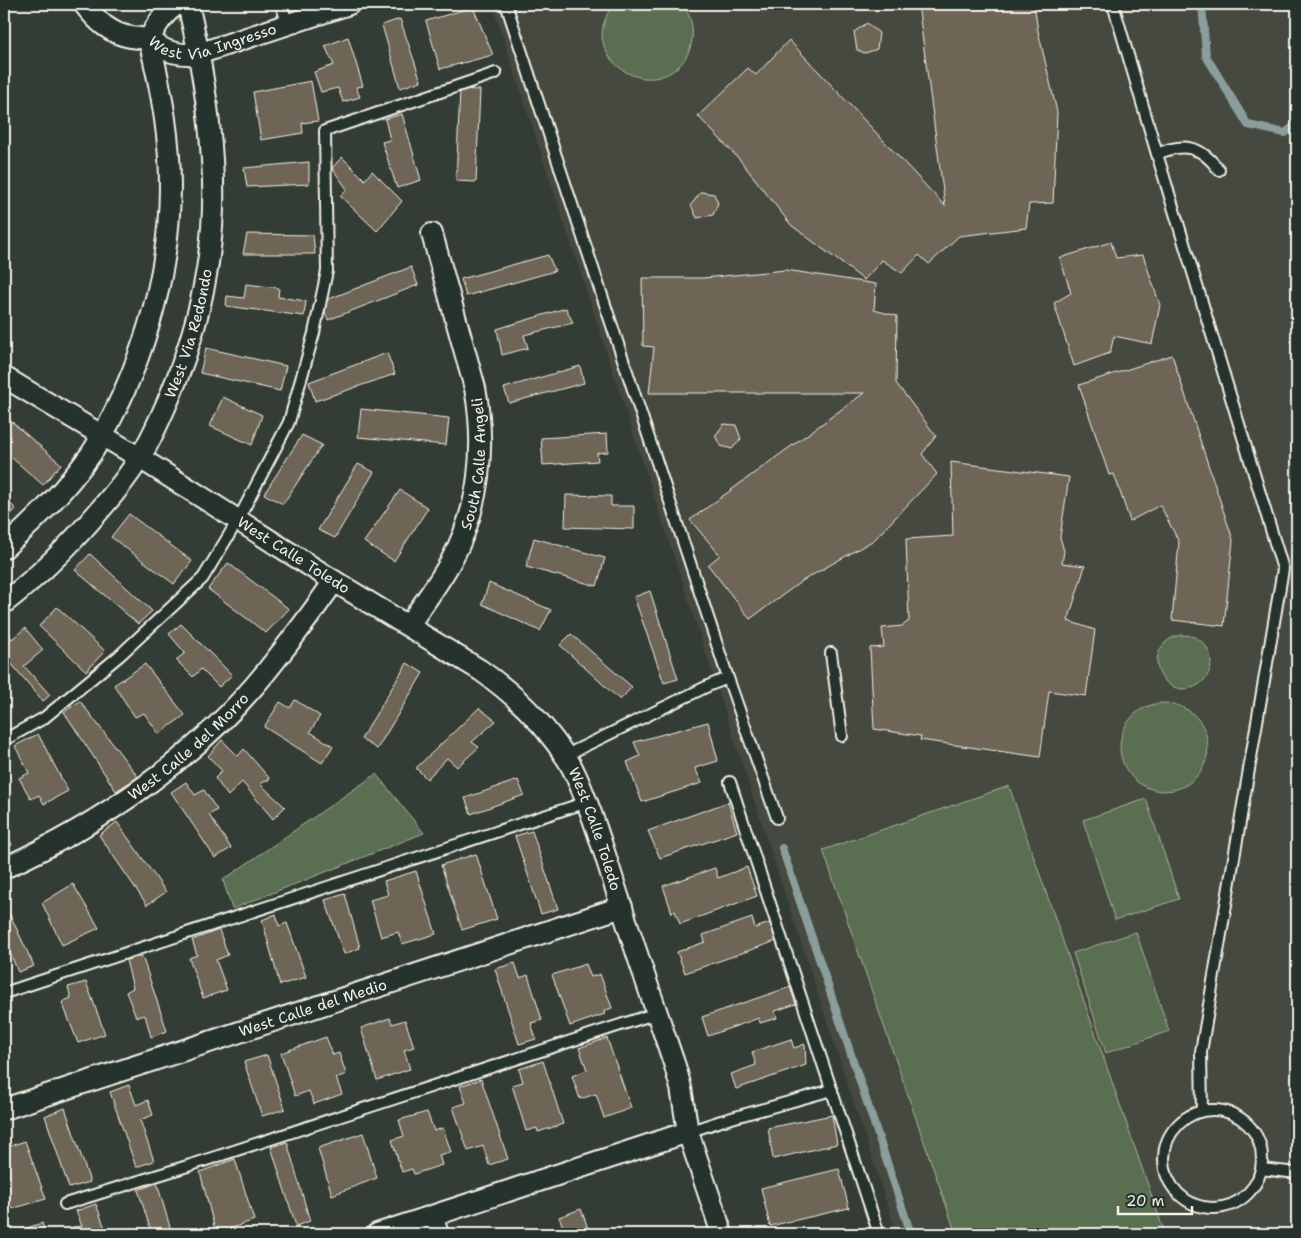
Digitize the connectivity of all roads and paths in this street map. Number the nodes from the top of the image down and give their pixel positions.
1 (84, 4) edge
2 (178, 4) edge
3 (188, 4) edge
4 (281, 4) edge
5 (349, 4) edge
6 (506, 4) edge
7 (1113, 4) edge
8 (288, 24) junction
9 (150, 40) junction
10 (198, 54) junction
11 (496, 73) dead end
12 (1157, 154) junction
13 (1219, 170) dead end
14 (432, 234) dead end
15 (4, 377) edge
16 (102, 436) junction
17 (140, 458) junction
18 (238, 520) junction
19 (4, 548) edge
20 (334, 581) junction
21 (4, 603) edge
22 (409, 625) junction
23 (831, 652) dead end
24 (728, 678) junction
25 (842, 736) dead end
26 (4, 740) edge
27 (564, 756) junction
28 (730, 782) dead end
29 (587, 802) junction
30 (778, 818) dead end
31 (4, 868) edge
32 (622, 907) junction
33 (4, 993) edge
34 (657, 1013) junction
35 (832, 1090) junction
36 (4, 1109) edge
37 (1202, 1111) junction
38 (688, 1132) junction
39 (1261, 1169) junction
40 (1297, 1173) edge
41 (65, 1204) dead end
42 (435, 1225) edge
43 (378, 1234) edge
44 (722, 1234) edge
45 (879, 1234) edge

1 - 9 street
2 - 9 street, West Via Ingresso
3 - 10 street, West Via Redondo
4 - 8 lane
5 - 8 street, West Via Ingresso
6 - 24 lane
7 - 12 lane
8 - 10 street, West Via Ingresso
9 - 10 street, West Via Ingresso
9 - 16 street
10 - 17 street, West Via Redondo
11 - 18 lane
12 - 13 lane
12 - 37 lane
14 - 22 street, South Calle Angeli
15 - 16 street, West Calle Toledo
16 - 17 street, West Calle Toledo
16 - 19 street
17 - 18 street, West Calle Toledo
17 - 21 street, West Via Redondo
18 - 20 street, West Calle Toledo
18 - 26 lane
20 - 22 street, West Calle Toledo
20 - 31 street, West Calle del Morro
22 - 27 street, West Calle Toledo
23 - 25 lane
24 - 27 lane
24 - 30 lane
27 - 29 street, West Calle Toledo
28 - 35 lane
29 - 32 street, West Calle Toledo
29 - 33 lane
32 - 34 street, West Calle Toledo
32 - 36 street, West Calle del Medio
34 - 38 street, West Calle Toledo
34 - 41 lane
35 - 38 lane
35 - 45 lane
37 - 39 lane
37 - 39 lane
38 - 42 street
38 - 44 street, West Calle Toledo
39 - 40 lane
42 - 43 street

